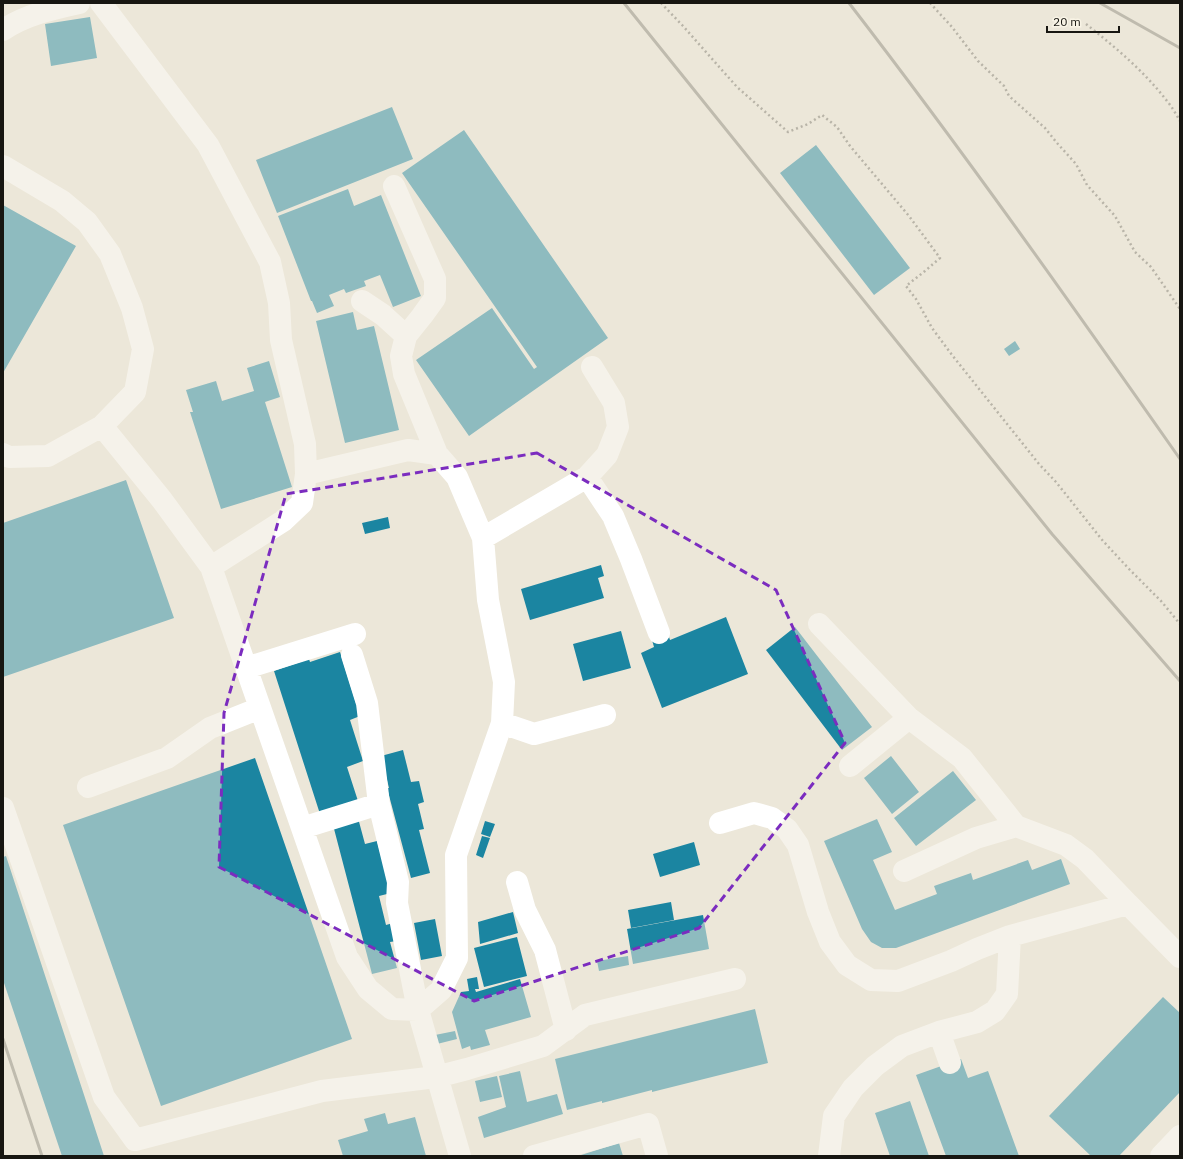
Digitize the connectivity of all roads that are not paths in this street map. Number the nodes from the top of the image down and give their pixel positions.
1 (79, 3) edge
2 (101, 3) edge
3 (3, 30) edge
4 (3, 166) edge
5 (394, 186) dead end
6 (362, 301) dead end
7 (406, 336) junction
8 (592, 367) dead end
9 (102, 426) junction
10 (3, 454) edge
11 (437, 454) junction
12 (306, 474) junction
13 (587, 477) junction
14 (484, 538) junction
15 (211, 567) junction
16 (819, 624) dead end
17 (659, 633) dead end
18 (246, 668) junction
19 (260, 708) junction
20 (605, 715) dead end
21 (909, 718) junction
22 (502, 723) junction
23 (850, 766) dead end
24 (88, 787) dead end
25 (378, 804) junction
26 (3, 808) edge
27 (720, 823) dead end
28 (1016, 826) junction
29 (302, 828) junction
30 (904, 871) dead end
31 (517, 882) dead end
32 (1128, 904) junction
33 (1010, 936) junction
34 (1180, 957) edge
35 (735, 980) dead end
36 (418, 1010) junction
37 (566, 1030) junction
38 (939, 1032) junction
39 (950, 1063) dead end
40 (436, 1077) junction
41 (1180, 1136) edge
42 (133, 1148) edge
43 (460, 1156) edge
44 (534, 1156) edge
45 (657, 1156) edge
46 (829, 1156) edge
47 (1161, 1156) edge

1 - 3 lane
2 - 12 lane
4 - 9 lane
5 - 7 lane
6 - 7 lane
7 - 11 lane
8 - 13 lane
9 - 10 lane
9 - 15 lane
11 - 12 lane
11 - 14 lane
12 - 15 lane
13 - 14 lane
13 - 17 lane
14 - 22 lane
15 - 18 lane
16 - 21 lane
18 - 19 lane
18 - 25 lane
19 - 24 lane
19 - 29 lane
20 - 22 lane
21 - 23 lane
21 - 28 lane
22 - 36 lane
25 - 29 lane
25 - 36 lane
26 - 42 lane
27 - 33 lane
28 - 30 lane
28 - 32 lane
29 - 36 lane
31 - 37 lane
32 - 33 lane
32 - 34 lane
33 - 38 lane
35 - 37 lane
36 - 40 lane
37 - 40 lane
38 - 39 lane
38 - 46 lane
40 - 42 lane
40 - 43 lane
41 - 47 lane
44 - 45 lane

